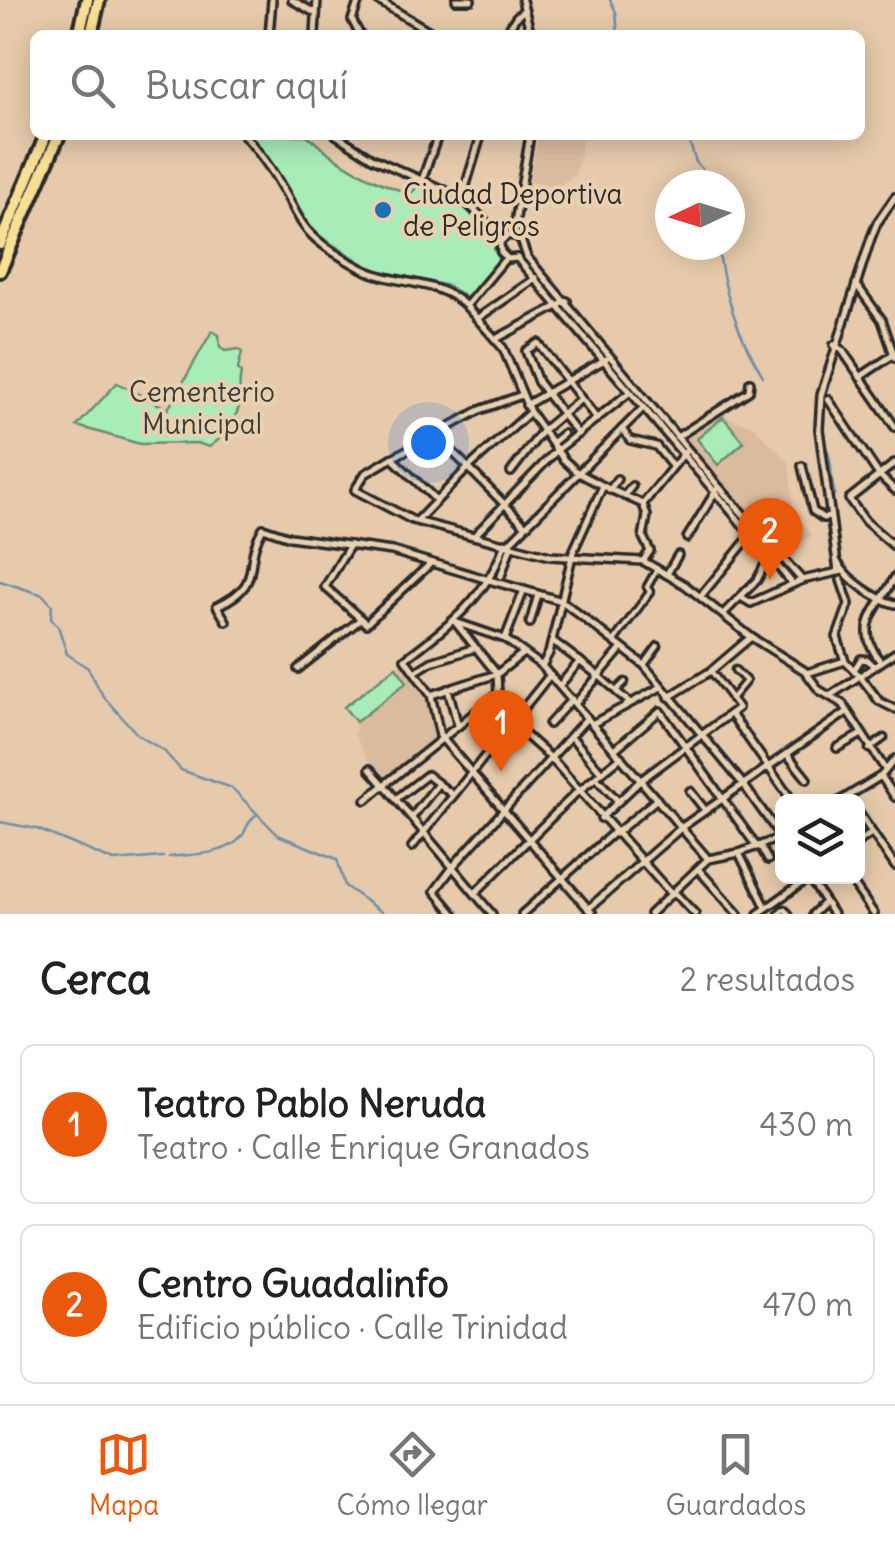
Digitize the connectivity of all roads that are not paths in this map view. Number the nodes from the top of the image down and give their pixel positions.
1 (87, 0) edge
2 (99, 0) edge
3 (272, 0) edge
4 (292, 0) edge
5 (318, 0) edge
6 (359, 0) edge
7 (377, 0) edge
8 (456, 0) edge
9 (471, 0) edge
10 (522, 0) edge
11 (525, 10) junction
12 (314, 13) junction
13 (79, 30) edge
14 (91, 30) edge
15 (270, 30) edge
16 (314, 30) edge
17 (357, 30) edge
18 (428, 30) edge
19 (508, 30) edge
20 (530, 30) edge
21 (44, 140) edge
22 (57, 140) edge
23 (248, 140) edge
24 (344, 140) edge
25 (435, 140) edge
26 (479, 140) edge
27 (529, 140) edge
28 (422, 180) junction
29 (895, 197) edge
30 (462, 198) junction
31 (514, 235) junction
32 (503, 239) junction
33 (0, 244) edge
34 (523, 251) junction
35 (506, 258) junction
36 (517, 258) junction
37 (0, 271) edge
38 (536, 278) junction
39 (856, 284) junction
40 (566, 301) junction
41 (466, 306) junction
42 (560, 306) junction
43 (478, 318) junction
44 (496, 339) junction
45 (834, 345) junction
46 (894, 356) edge
47 (608, 358) junction
48 (860, 377) junction
49 (568, 381) junction
50 (750, 382) dead end
51 (630, 392) junction
52 (546, 393) junction
53 (522, 396) junction
54 (581, 399) junction
55 (828, 399) dead end
56 (646, 406) junction
57 (528, 408) junction
58 (562, 414) junction
59 (597, 418) junction
60 (895, 427) edge
61 (621, 428) junction
62 (543, 430) junction
63 (562, 434) dead end
64 (578, 434) junction
65 (437, 436) junction
66 (677, 437) junction
67 (552, 443) junction
68 (557, 450) junction
69 (684, 452) junction
70 (392, 458) junction
71 (895, 463) edge
72 (672, 466) junction
73 (802, 466) dead end
74 (468, 468) junction
75 (512, 472) dead end
76 (577, 472) junction
77 (879, 475) junction
78 (616, 480) dead end
79 (632, 486) dead end
80 (606, 488) junction
81 (716, 490) junction
82 (895, 490) edge
83 (624, 496) junction
84 (436, 500) junction
85 (503, 504) junction
86 (643, 504) junction
87 (830, 516) junction
88 (417, 521) junction
89 (525, 525) junction
90 (752, 532) junction
91 (476, 534) junction
92 (687, 538) dead end
93 (508, 544) junction
94 (350, 545) junction
95 (895, 547) edge
96 (678, 555) dead end
97 (769, 557) junction
98 (572, 558) junction
99 (642, 561) junction
100 (429, 565) junction
101 (658, 568) junction
102 (667, 574) junction
103 (840, 575) junction
104 (501, 576) dead end
105 (895, 577) edge
106 (488, 580) junction
107 (802, 580) junction
108 (792, 583) junction
109 (524, 590) junction
110 (538, 594) junction
111 (701, 596) junction
112 (741, 596) junction
113 (883, 600) junction
114 (562, 602) junction
115 (895, 604) edge
116 (723, 614) junction
117 (361, 619) junction
118 (226, 621) dead end
119 (455, 622) junction
120 (530, 622) dead end
121 (751, 637) junction
122 (505, 639) junction
123 (552, 641) junction
124 (614, 641) junction
125 (658, 646) dead end
126 (475, 648) junction
127 (622, 648) junction
128 (895, 653) edge
129 (523, 654) junction
130 (730, 654) junction
131 (736, 660) dead end
132 (581, 661) junction
133 (845, 661) junction
134 (880, 661) junction
135 (644, 665) junction
136 (542, 666) junction
137 (873, 666) junction
138 (298, 669) dead end
139 (734, 670) dead end
140 (854, 670) junction
141 (710, 671) junction
142 (415, 672) junction
143 (497, 674) junction
144 (807, 674) junction
145 (550, 675) junction
146 (599, 676) junction
147 (860, 676) junction
148 (625, 682) dead end
149 (560, 685) junction
150 (661, 687) junction
151 (448, 689) junction
152 (616, 691) junction
153 (431, 694) junction
154 (498, 694) junction
155 (830, 696) junction
156 (668, 698) junction
157 (731, 698) junction
158 (573, 702) junction
159 (629, 702) junction
160 (738, 708) joint
161 (895, 709) edge
162 (847, 712) junction
163 (731, 714) junction
164 (590, 721) junction
165 (512, 723) junction
166 (549, 724) dead end
167 (458, 726) junction
168 (860, 734) junction
169 (700, 735) junction
170 (442, 738) junction
171 (884, 738) dead end
172 (574, 739) dead end
173 (685, 746) junction
174 (837, 748) dead end
175 (869, 748) junction
176 (615, 749) junction
177 (787, 754) junction
178 (621, 757) junction
179 (551, 758) junction
180 (895, 759) edge
181 (768, 766) junction
182 (370, 769) dead end
183 (883, 773) junction
184 (470, 774) junction
185 (599, 775) junction
186 (806, 779) dead end
187 (640, 780) junction
188 (438, 784) junction
189 (743, 784) junction
190 (384, 785) junction
191 (690, 791) dead end
192 (578, 792) junction
193 (787, 794) edge
194 (855, 794) edge
195 (452, 795) junction
196 (895, 797) edge
197 (723, 798) junction
198 (396, 799) junction
199 (657, 799) junction
200 (366, 800) dead end
201 (618, 801) junction
202 (705, 810) junction
203 (503, 812) junction
204 (412, 817) junction
205 (601, 818) junction
206 (865, 822) edge
207 (682, 827) junction
208 (775, 827) edge
209 (424, 831) junction
210 (615, 833) junction
211 (872, 833) junction
212 (865, 838) edge
213 (527, 839) junction
214 (775, 840) edge
215 (758, 846) junction
216 (412, 847) dead end
217 (739, 853) junction
218 (892, 857) edge
219 (708, 860) junction
220 (768, 860) dead end
221 (642, 863) junction
222 (895, 866) edge
223 (453, 867) junction
224 (698, 869) junction
225 (562, 880) junction
226 (799, 884) edge
227 (813, 884) edge
228 (853, 884) edge
229 (475, 894) junction
230 (674, 894) junction
231 (825, 902) junction
232 (766, 907) junction
233 (589, 912) edge
234 (454, 914) edge
235 (492, 914) edge
236 (522, 914) edge
237 (650, 914) edge
238 (695, 914) edge
239 (738, 914) edge
240 (759, 914) edge
241 (779, 914) edge
242 (789, 914) edge
243 (813, 914) edge
244 (832, 914) edge
245 (874, 914) edge

1 - 13 highway
2 - 14 highway
3 - 15 street
4 - 12 street
5 - 12 street
6 - 17 street
7 - 18 street
8 - 9 street
10 - 11 street
11 - 19 street
11 - 20 street
12 - 16 street
21 - 33 highway
22 - 37 highway
23 - 41 street
24 - 28 street
25 - 28 street
26 - 30 street
27 - 31 street
28 - 30 street
29 - 39 street
30 - 32 street
31 - 32 street
31 - 34 street
32 - 35 street
34 - 36 street
34 - 40 street
35 - 36 street
35 - 41 street
36 - 38 street
38 - 42 street
38 - 43 street
39 - 45 street
39 - 46 street
40 - 42 street
40 - 47 street
41 - 43 street
42 - 44 street
42 - 47 street
43 - 44 street
44 - 53 street
45 - 48 street
45 - 87 street
46 - 48 street
47 - 49 street
47 - 51 street
47 - 56 street
48 - 60 street
49 - 52 street
49 - 52 street
49 - 54 street
50 - 66 street
51 - 56 street
51 - 59 street
52 - 57 street
52 - 58 street
53 - 57 street
53 - 65 street
54 - 58 street
54 - 59 street
55 - 77 street
56 - 61 street
56 - 66 street
56 - 69 street
57 - 62 street
57 - 74 street
58 - 62 street
58 - 64 street
59 - 64 street
61 - 72 street
61 - 76 street
62 - 67 street
62 - 75 street
63 - 67 street
64 - 68 street
65 - 70 street
65 - 74 street
66 - 69 street
67 - 68 street
68 - 76 street
68 - 85 street
69 - 72 street
69 - 81 street
70 - 84 street
70 - 88 street
71 - 77 street
72 - 86 street
73 - 87 street
74 - 84 street
74 - 85 street
76 - 80 street
76 - 89 street
77 - 82 street
77 - 95 street
78 - 80 street
79 - 83 street
80 - 83 street
80 - 98 street
81 - 90 street
81 - 92 street
83 - 86 street
84 - 88 street
85 - 89 street
85 - 91 street
86 - 99 street
87 - 103 street
88 - 91 street
89 - 93 street
90 - 97 street
90 - 107 street
90 - 111 street
91 - 93 street
93 - 98 street
93 - 104 street
93 - 106 street
94 - 100 street
94 - 117 street
94 - 118 street
96 - 102 street
97 - 108 street
97 - 112 street
98 - 99 street
98 - 114 street
99 - 101 street
100 - 106 street
100 - 117 street
101 - 102 street
101 - 124 street
102 - 111 street
103 - 107 street
103 - 113 street
103 - 133 street
105 - 113 street
106 - 109 street
106 - 119 street
107 - 108 street
108 - 112 street
109 - 110 street
109 - 122 street
110 - 114 street
110 - 120 street
111 - 116 street
112 - 116 street
113 - 115 street
113 - 134 street
114 - 123 street
114 - 124 street
116 - 121 street
117 - 138 street
119 - 122 street
119 - 126 street
119 - 142 street
121 - 130 street
121 - 144 street
122 - 129 street
123 - 132 street
123 - 136 street
124 - 127 street
125 - 135 street
126 - 142 street
126 - 143 street
127 - 135 street
127 - 146 street
128 - 134 street
129 - 136 street
129 - 143 street
130 - 131 street
130 - 141 street
132 - 146 street
132 - 149 street
133 - 140 street
133 - 144 street
134 - 137 street
135 - 150 street
136 - 145 street
137 - 140 street
137 - 147 street
139 - 157 street
140 - 147 street
141 - 156 street
141 - 157 street
142 - 153 street
143 - 151 street
143 - 154 street
144 - 155 street
145 - 149 street
145 - 165 street
146 - 152 street
146 - 158 street
147 - 155 street
147 - 161 street
148 - 152 street
149 - 158 street
150 - 156 street
150 - 159 street
151 - 153 street
151 - 167 street
152 - 159 street
153 - 170 street
154 - 165 street
154 - 167 street
155 - 162 street
156 - 169 street
157 - 160 street
158 - 164 street
158 - 166 street
159 - 164 street
160 - 163 street
162 - 168 street
162 - 177 street
163 - 169 street
163 - 181 street
164 - 176 street
164 - 179 street
165 - 179 street
165 - 184 street
167 - 170 street
168 - 174 street
168 - 175 street
169 - 173 street
169 - 189 street
170 - 184 street
170 - 190 street
171 - 175 street
172 - 185 street
173 - 176 street
173 - 187 street
173 - 197 street
175 - 183 street
176 - 178 street
177 - 181 street
177 - 186 street
178 - 185 street
178 - 187 street
179 - 192 street
179 - 203 street
180 - 183 street
181 - 189 street
181 - 193 street
182 - 190 street
183 - 194 street
183 - 196 street
184 - 195 street
184 - 203 street
185 - 192 street
185 - 201 street
187 - 199 street
187 - 201 street
188 - 195 street
188 - 198 street
188 - 204 street
189 - 197 street
189 - 208 street
190 - 198 street
190 - 200 street
191 - 202 street
192 - 205 street
192 - 213 street
195 - 209 street
197 - 202 street
197 - 215 street
198 - 204 street
199 - 207 street
199 - 210 street
201 - 205 street
202 - 207 street
203 - 213 street
203 - 223 street
204 - 209 street
205 - 210 street
206 - 211 street
207 - 219 street
207 - 221 street
209 - 216 street
209 - 223 street
210 - 221 street
210 - 225 street
211 - 212 street
211 - 218 street
213 - 225 street
213 - 229 street
214 - 215 street
215 - 217 street
215 - 220 street
217 - 219 street
217 - 232 street
218 - 222 street
219 - 224 street
221 - 230 street
221 - 233 street
223 - 229 street
223 - 234 street
224 - 230 street
224 - 239 street
225 - 233 street
225 - 236 street
226 - 232 street
227 - 231 street
228 - 245 street
229 - 235 street
230 - 237 street
230 - 238 street
231 - 243 street
231 - 244 street
232 - 240 street
241 - 242 street

